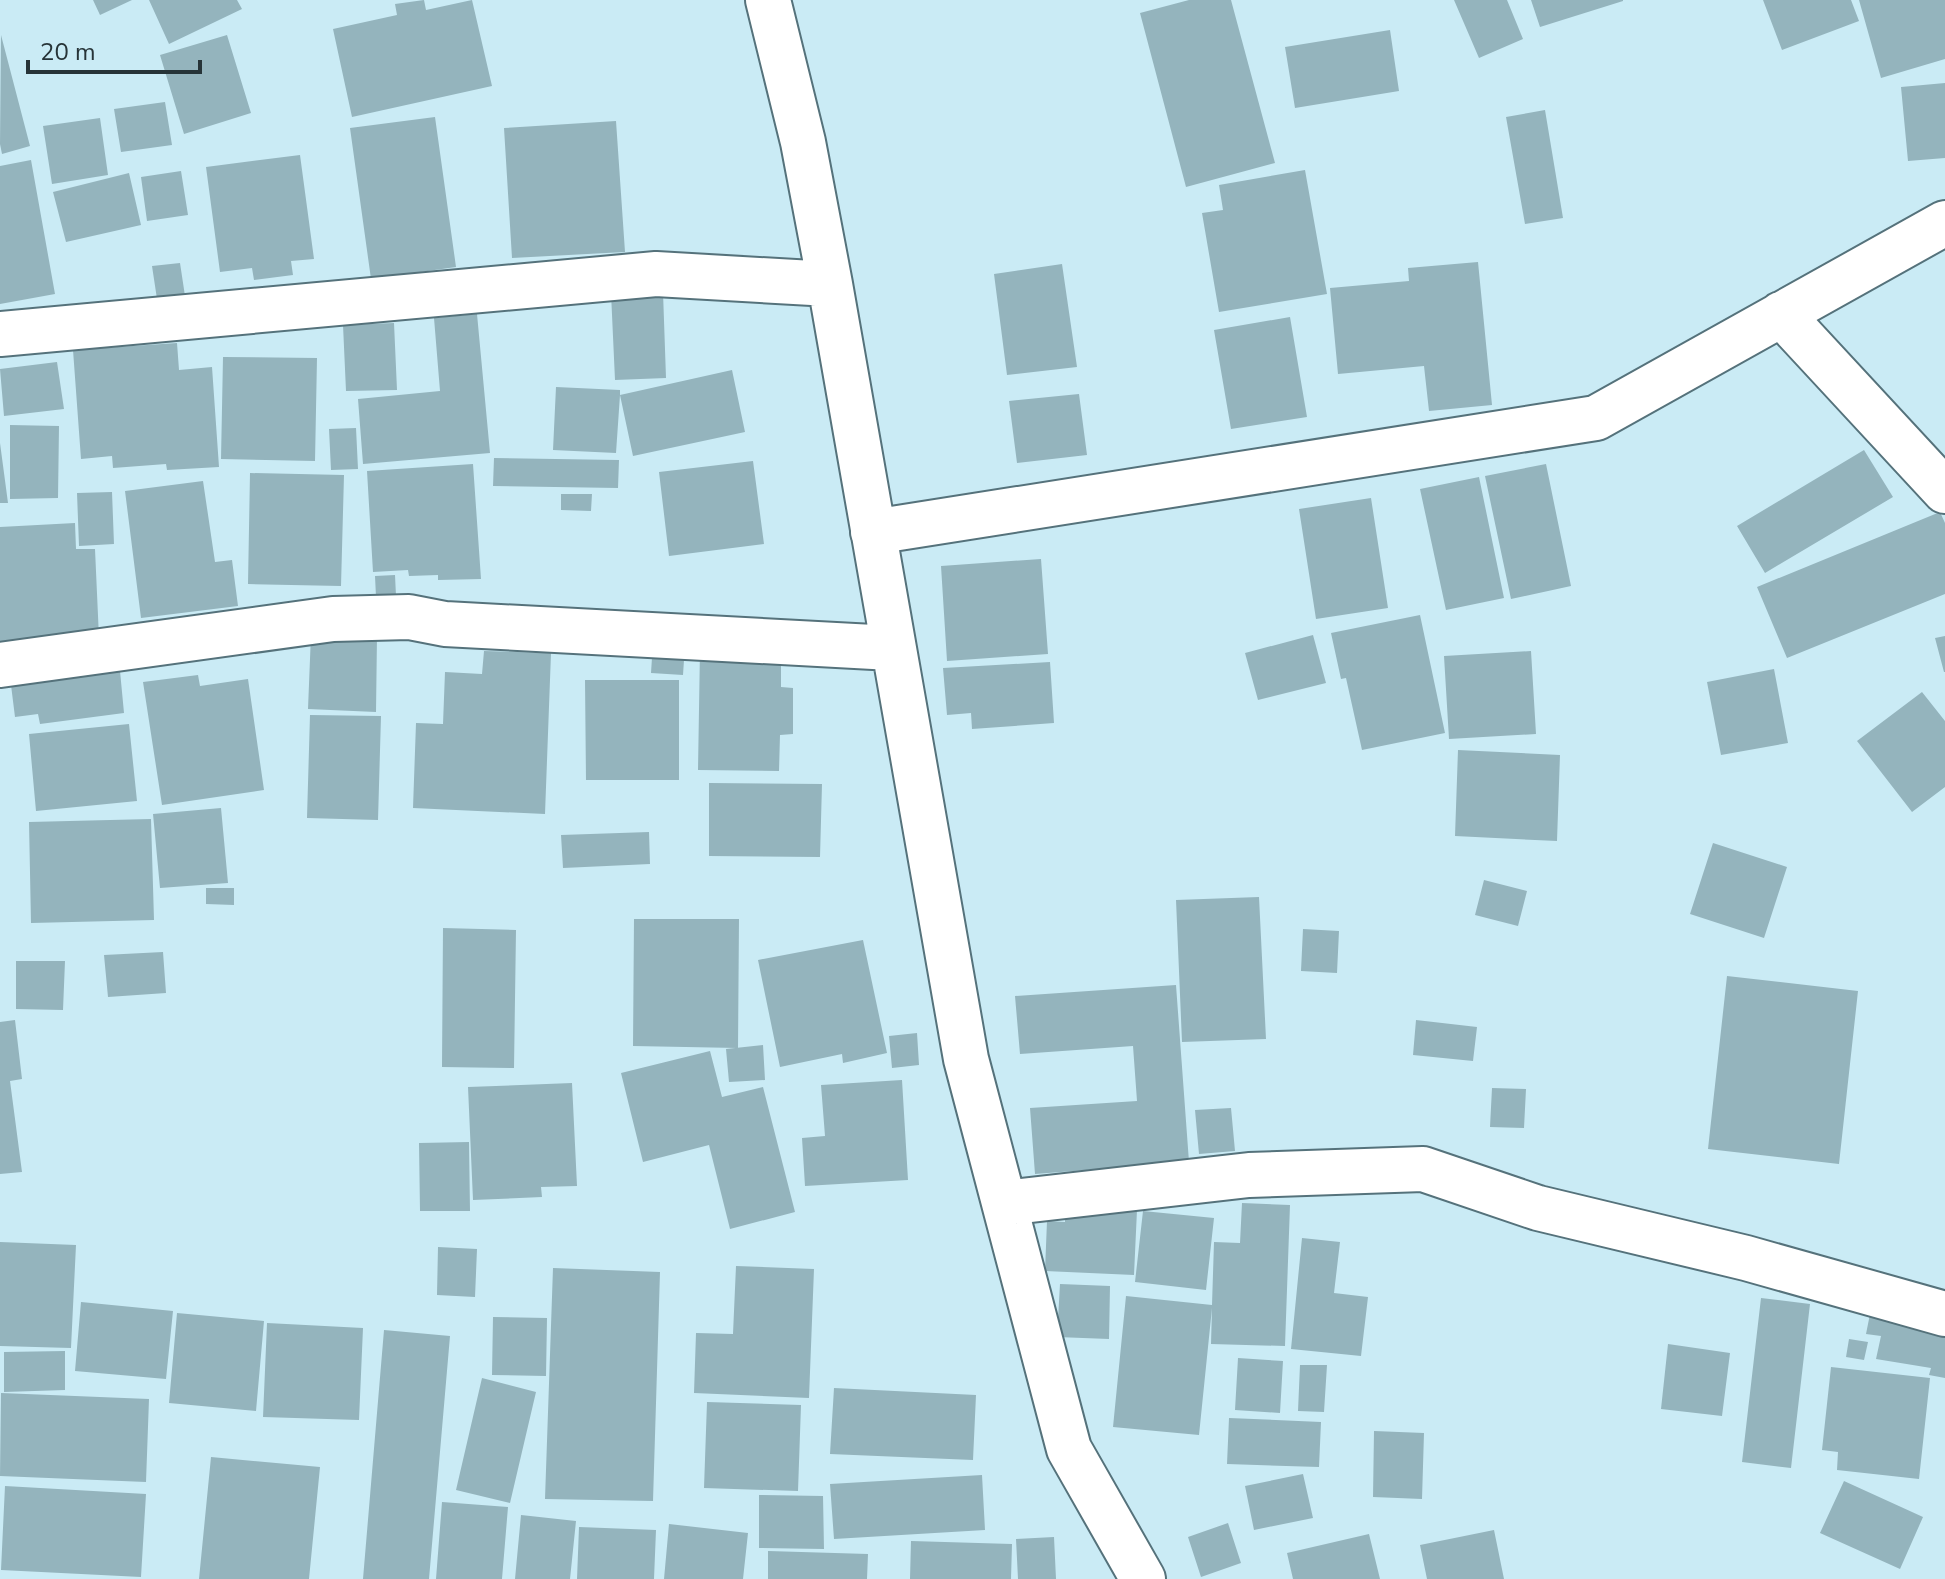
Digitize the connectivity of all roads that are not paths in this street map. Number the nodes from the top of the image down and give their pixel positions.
1 (768, 0) edge
2 (1945, 223) edge
3 (830, 284) junction
4 (1781, 314) junction
5 (0, 334) edge
6 (1945, 491) edge
7 (873, 532) junction
8 (892, 648) junction
9 (0, 665) edge
10 (1004, 1203) junction
11 (1945, 1314) edge
12 (1143, 1579) edge

1 - 3 street
2 - 4 street
3 - 5 street
3 - 7 street
4 - 6 street
4 - 7 street
7 - 8 street
8 - 9 street
8 - 10 street
10 - 11 street
10 - 12 street

